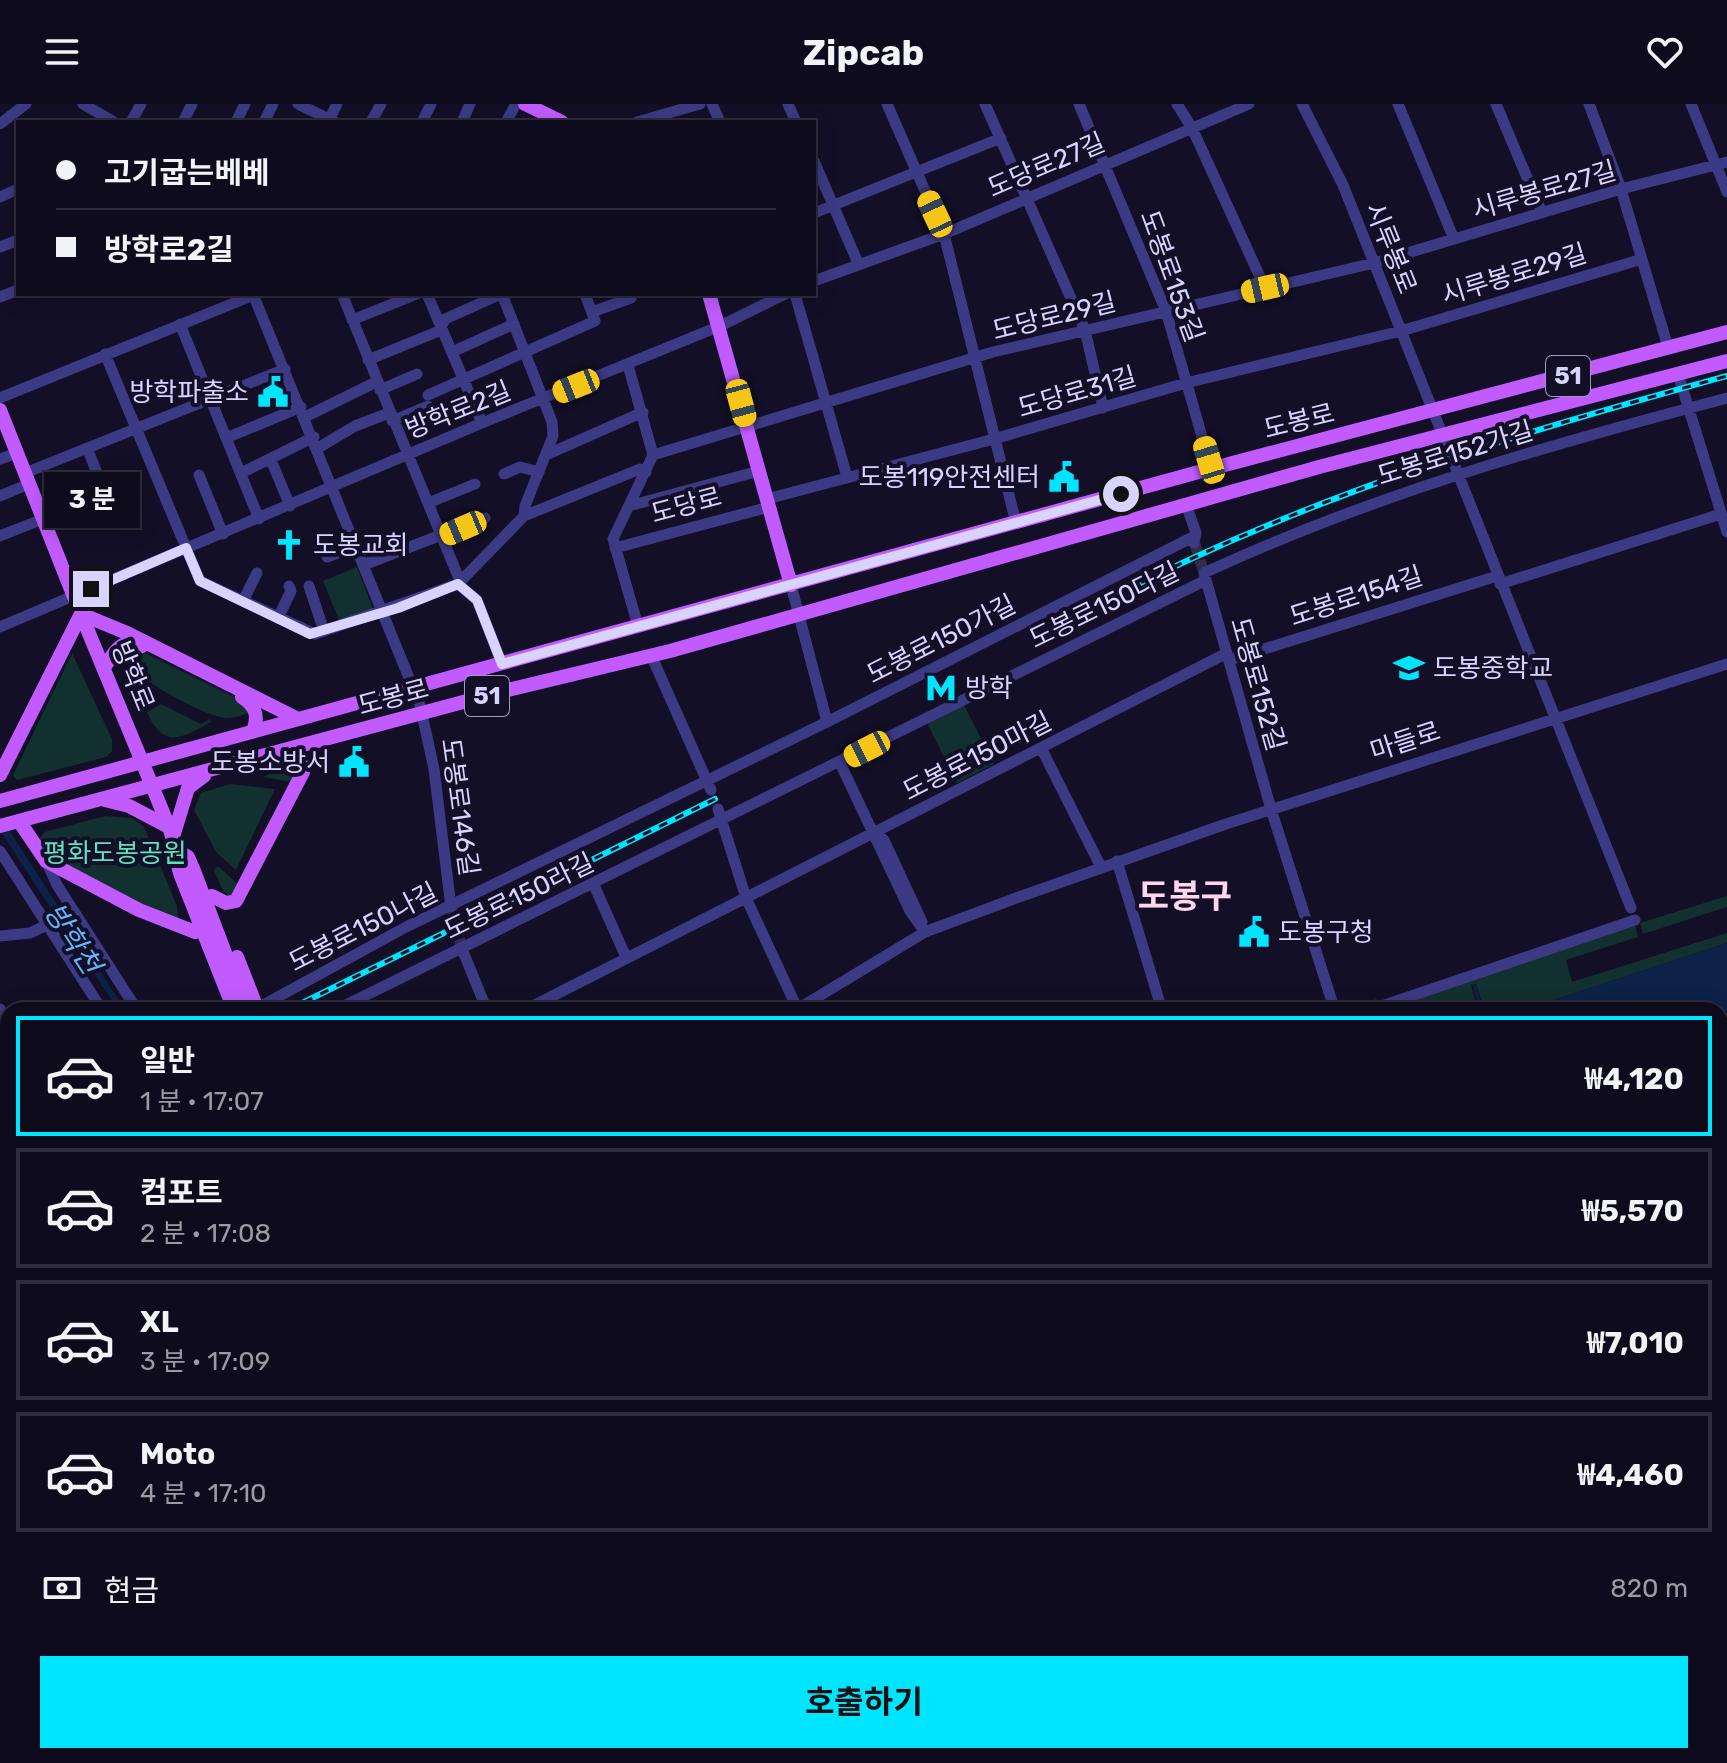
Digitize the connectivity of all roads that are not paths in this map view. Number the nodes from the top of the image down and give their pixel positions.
1 (84, 104) edge
2 (298, 104) edge
3 (525, 104) edge
4 (700, 104) edge
5 (887, 104) edge
6 (985, 104) edge
7 (1079, 104) edge
8 (1177, 104) edge
9 (1249, 104) edge
10 (1302, 104) edge
11 (1398, 104) edge
12 (1496, 104) edge
13 (1589, 104) edge
14 (1691, 104) edge
15 (21, 112) edge
16 (111, 120) edge
17 (329, 120) edge
18 (558, 120) edge
19 (644, 120) edge
20 (0, 124) edge
21 (1192, 128) junction
22 (1001, 138) junction
23 (1105, 164) junction
24 (1722, 164) edge
25 (816, 166) edge
26 (917, 174) junction
27 (1621, 189) junction
28 (1727, 192) edge
29 (1028, 195) junction
30 (834, 207) junction
31 (816, 212) edge
32 (1542, 213) junction
33 (944, 234) junction
34 (1454, 239) junction
35 (1639, 260) junction
36 (858, 263) junction
37 (1374, 263) junction
38 (816, 280) edge
39 (1265, 288) junction
40 (249, 296) edge
41 (255, 296) edge
42 (412, 296) edge
43 (428, 296) edge
44 (497, 296) edge
45 (502, 296) edge
46 (586, 296) edge
47 (710, 296) edge
48 (781, 296) edge
49 (796, 296) edge
50 (343, 297) edge
51 (631, 298) dead end
52 (1166, 311) junction
53 (592, 312) junction
54 (352, 320) junction
55 (180, 324) junction
56 (514, 324) junction
57 (441, 326) junction
58 (720, 326) junction
59 (1085, 330) junction
60 (1401, 331) junction
61 (1727, 332) edge
62 (1668, 347) junction
63 (452, 352) junction
64 (526, 353) junction
65 (105, 354) junction
66 (976, 357) junction
67 (368, 360) junction
68 (1727, 361) edge
69 (628, 365) junction
70 (285, 369) junction
71 (417, 374) dead end
72 (1678, 374) junction
73 (464, 380) junction
74 (1186, 383) junction
75 (378, 386) junction
76 (0, 398) edge
77 (1727, 398) edge
78 (543, 399) junction
79 (211, 400) junction
80 (827, 403) junction
81 (1103, 408) junction
82 (1689, 408) junction
83 (0, 410) edge
84 (1432, 411) junction
85 (303, 412) junction
86 (643, 412) junction
87 (390, 417) junction
88 (482, 423) junction
89 (748, 428) junction
90 (137, 429) junction
91 (1442, 436) junction
92 (226, 438) junction
93 (994, 439) junction
94 (316, 443) junction
95 (87, 448) junction
96 (17, 453) junction
97 (407, 455) junction
98 (546, 455) junction
99 (653, 455) junction
100 (0, 459) edge
101 (271, 460) junction
102 (1211, 468) junction
103 (759, 471) junction
104 (539, 472) junction
105 (646, 472) junction
106 (241, 473) junction
107 (504, 474) dead end
108 (1456, 474) junction
109 (199, 475) dead end
110 (847, 477) junction
111 (27, 479) junction
112 (475, 484) dead end
113 (335, 488) junction
114 (0, 496) edge
115 (428, 503) junction
116 (768, 503) junction
117 (290, 506) junction
118 (629, 506) junction
119 (1187, 507) junction
120 (1722, 509) edge
121 (524, 516) junction
122 (42, 517) junction
123 (485, 518) dead end
124 (259, 519) junction
125 (1016, 523) junction
126 (1727, 532) edge
127 (223, 534) junction
128 (0, 536) edge
129 (441, 536) junction
130 (358, 545) junction
131 (186, 548) junction
132 (615, 548) junction
133 (327, 557) dead end
134 (366, 564) junction
135 (257, 573) dead end
136 (1204, 574) junction
137 (1498, 580) junction
138 (459, 583) junction
139 (791, 585) junction
140 (289, 586) dead end
141 (309, 586) dead end
142 (74, 597) junction
143 (243, 601) junction
144 (385, 612) junction
145 (798, 613) junction
146 (81, 614) junction
147 (278, 618) junction
148 (638, 626) junction
149 (0, 627) edge
150 (324, 631) junction
151 (651, 655) junction
152 (1228, 656) junction
153 (502, 664) junction
154 (1727, 664) edge
155 (104, 668) junction
156 (415, 689) junction
157 (423, 713) junction
158 (298, 719) junction
159 (1554, 719) junction
160 (827, 722) junction
161 (253, 731) junction
162 (1041, 748) junction
163 (287, 751) junction
164 (142, 762) junction
165 (840, 763) junction
166 (217, 769) junction
167 (0, 775) edge
168 (710, 784) junction
169 (153, 786) junction
170 (100, 799) junction
171 (1, 801) edge
172 (1271, 809) junction
173 (720, 815) junction
174 (10, 823) edge
175 (875, 831) junction
176 (173, 838) junction
177 (0, 851) edge
178 (46, 861) junction
179 (1117, 861) junction
180 (1101, 867) junction
181 (188, 873) junction
182 (593, 883) junction
183 (212, 896) junction
184 (746, 898) junction
185 (451, 907) junction
186 (47, 925) junction
187 (195, 932) junction
188 (925, 932) junction
189 (0, 936) edge
190 (462, 949) junction
191 (626, 957) junction
192 (97, 1002) edge
193 (132, 1002) edge
194 (239, 1002) edge
195 (241, 1002) edge
196 (241, 1002) edge
197 (255, 1002) edge
198 (353, 1002) edge
199 (484, 1002) edge
200 (540, 1002) edge
201 (793, 1002) edge
202 (810, 1002) edge
203 (1160, 1002) edge
204 (1329, 1002) edge
205 (1392, 1002) edge

1 - 16 street
2 - 17 street
3 - 18 main road
4 - 19 street
5 - 26 street
6 - 22 street
7 - 23 street, 도봉로153길
8 - 21 street
9 - 21 street, 도당로27길
10 - 37 street, 시루봉로
11 - 34 street
12 - 32 street
13 - 27 street
14 - 24 street
15 - 20 street
21 - 23 street, 도당로27길
21 - 39 street
22 - 26 street
22 - 29 street
23 - 29 street, 도당로27길
23 - 52 street, 도봉로153길
24 - 27 street, 시루봉로27길
24 - 28 street
25 - 30 street
26 - 30 street
26 - 33 street
27 - 32 street, 시루봉로27길
27 - 35 street
29 - 33 street, 도당로27길
29 - 59 street
30 - 31 street
30 - 36 street
32 - 34 street, 시루봉로27길
33 - 36 street, 도당로27길
33 - 66 street
34 - 37 street, 시루봉로27길
35 - 60 street, 시루봉로29길
35 - 62 street
36 - 38 street, 도당로27길
37 - 39 street, 도당로29길
37 - 60 street, 시루봉로
39 - 52 street, 도당로29길
40 - 55 street
41 - 70 street, 도봉로146길
42 - 54 street
43 - 57 street
44 - 57 street
45 - 56 street
46 - 53 street
47 - 58 main road
48 - 58 street
49 - 80 street
50 - 54 street
51 - 53 street
52 - 59 street, 도당로29길
52 - 74 street, 도봉로153길
53 - 64 street
54 - 67 street
55 - 65 street
55 - 79 street
56 - 63 street
56 - 64 street
57 - 63 street
57 - 67 street
58 - 69 street, 방학로2길
58 - 89 main road
59 - 66 street, 도당로29길
59 - 81 street
60 - 74 street, 도당로31길
60 - 84 street, 시루봉로
61 - 62 main road, 도봉로 / 51
62 - 84 main road, 도봉로 / 51
63 - 73 street
64 - 73 street
64 - 78 street
65 - 76 street
65 - 90 street
66 - 80 street, 도당로29길
66 - 93 street
67 - 75 street
68 - 72 main road, 도봉로 / 51
69 - 78 street, 방학로2길
69 - 86 street
70 - 79 street
70 - 85 street, 도봉로146길
71 - 75 street
72 - 82 street
72 - 91 main road, 도봉로 / 51
73 - 87 street
73 - 88 street
74 - 81 street, 도당로31길
74 - 102 street, 도봉로153길
75 - 85 street
75 - 87 street
77 - 82 street, 도봉로152가길
78 - 88 street, 방학로2길
78 - 98 street
79 - 90 street
79 - 92 street
80 - 89 street, 도당로29길
80 - 110 street
81 - 93 street, 도당로31길
82 - 108 street, 도봉로152가길
82 - 120 street
83 - 96 main road, 방학로
84 - 91 street
84 - 102 main road, 도봉로 / 51
85 - 92 street
85 - 94 street, 도봉로146길
86 - 98 street
86 - 99 street
87 - 94 street
87 - 97 street
88 - 97 street, 방학로2길
89 - 99 street
89 - 103 main road
90 - 95 street
90 - 131 street
91 - 108 street
91 - 119 main road, 도봉로 / 51
92 - 106 street
93 - 110 street, 도당로31길
93 - 125 street
94 - 101 street
94 - 113 street, 도봉로146길
95 - 111 street
95 - 122 street
96 - 100 street
96 - 111 main road, 방학로
97 - 113 street, 방학로2길
97 - 115 street
98 - 104 street
99 - 105 street
101 - 106 street
101 - 117 street
102 - 125 main road, 도봉로 / 51
103 - 116 main road
103 - 118 street, 도당로
104 - 107 street
104 - 121 street
105 - 118 street
105 - 121 street
106 - 124 street
108 - 136 street, 도봉로152가길
108 - 137 street
109 - 127 street
110 - 116 street, 도당로31길
111 - 114 street
111 - 122 main road, 방학로
112 - 115 street
113 - 117 street, 방학로2길
113 - 130 street, 도봉로146길
115 - 129 street
116 - 132 street, 도당로
116 - 139 main road
117 - 124 street, 방학로2길
118 - 132 street
119 - 145 main road, 도봉로 / 51
119 - 160 street, 도봉로150가길
120 - 126 street
120 - 137 street, 도봉로154길
121 - 138 street
122 - 128 street
122 - 142 main road, 방학로
123 - 129 street
124 - 127 street, 방학로2길
125 - 139 main road, 도봉로 / 51
127 - 131 street, 방학로2길
129 - 134 street
129 - 138 street
130 - 133 street
130 - 134 street, 도봉로146길
131 - 142 street, 방학로2길
131 - 143 street
132 - 148 street
134 - 144 street, 도봉로146길
135 - 143 street
136 - 152 street, 도봉로152길
136 - 165 street, 도봉로150다길
137 - 152 street, 도봉로154길
137 - 159 street
138 - 144 street
138 - 153 street
139 - 145 street
139 - 148 main road, 도봉로 / 51
140 - 147 street
141 - 150 street
142 - 146 street, 방학로
142 - 149 street, 방학로2길
143 - 147 street
144 - 150 street
144 - 156 street, 도봉로146길
145 - 151 main road, 도봉로 / 51
145 - 160 street
146 - 155 main road, 방학로
146 - 158 main road
146 - 167 main road
147 - 150 street
148 - 153 main road, 도봉로 / 51
151 - 157 main road, 도봉로 / 51
151 - 168 street
152 - 162 street, 도봉로150마길
152 - 172 street, 도봉로152길
153 - 156 main road, 도봉로 / 51
154 - 159 street, 마들로
155 - 161 main road
155 - 164 main road, 방학로
156 - 157 street, 도봉로146길
156 - 158 main road, 도봉로 / 51
157 - 163 main road, 도봉로 / 51
157 - 185 street, 도봉로146길
158 - 161 main road, 도봉로 / 51
159 - 172 street, 마들로
159 - 205 street
160 - 168 street, 도봉로150가길
161 - 164 main road, 도봉로 / 51
162 - 175 street, 도봉로150마길
162 - 180 street
163 - 166 main road, 도봉로 / 51
163 - 183 main road
164 - 169 main road, 방학로
164 - 171 main road, 도봉로 / 51
165 - 173 street, 도봉로150다길
165 - 175 street
166 - 169 main road, 도봉로 / 51
166 - 176 main road
168 - 185 street, 도봉로150나길
169 - 170 main road, 도봉로 / 51
169 - 176 main road, 방학로
170 - 174 main road, 도봉로 / 51
170 - 176 main road
172 - 179 street, 마들로
172 - 204 street
173 - 182 street, 도봉로150라길
173 - 184 street
174 - 178 main road
175 - 184 street, 도봉로150마길
175 - 188 street
176 - 181 main road, 방학로
177 - 186 street
178 - 187 main road
178 - 193 street
179 - 180 street, 마들로
179 - 203 street
180 - 188 street, 마들로
181 - 183 main road
181 - 187 main road
181 - 196 main road, 방학로
182 - 190 street, 도봉로150라길
182 - 191 street
183 - 195 main road
184 - 191 street, 도봉로150마길
184 - 201 street
185 - 197 street, 도봉로150나길
186 - 189 street
186 - 192 street
187 - 194 main road
188 - 202 street, 마들로
190 - 198 street, 도봉로150라길
190 - 199 street
191 - 200 street, 도봉로150마길

